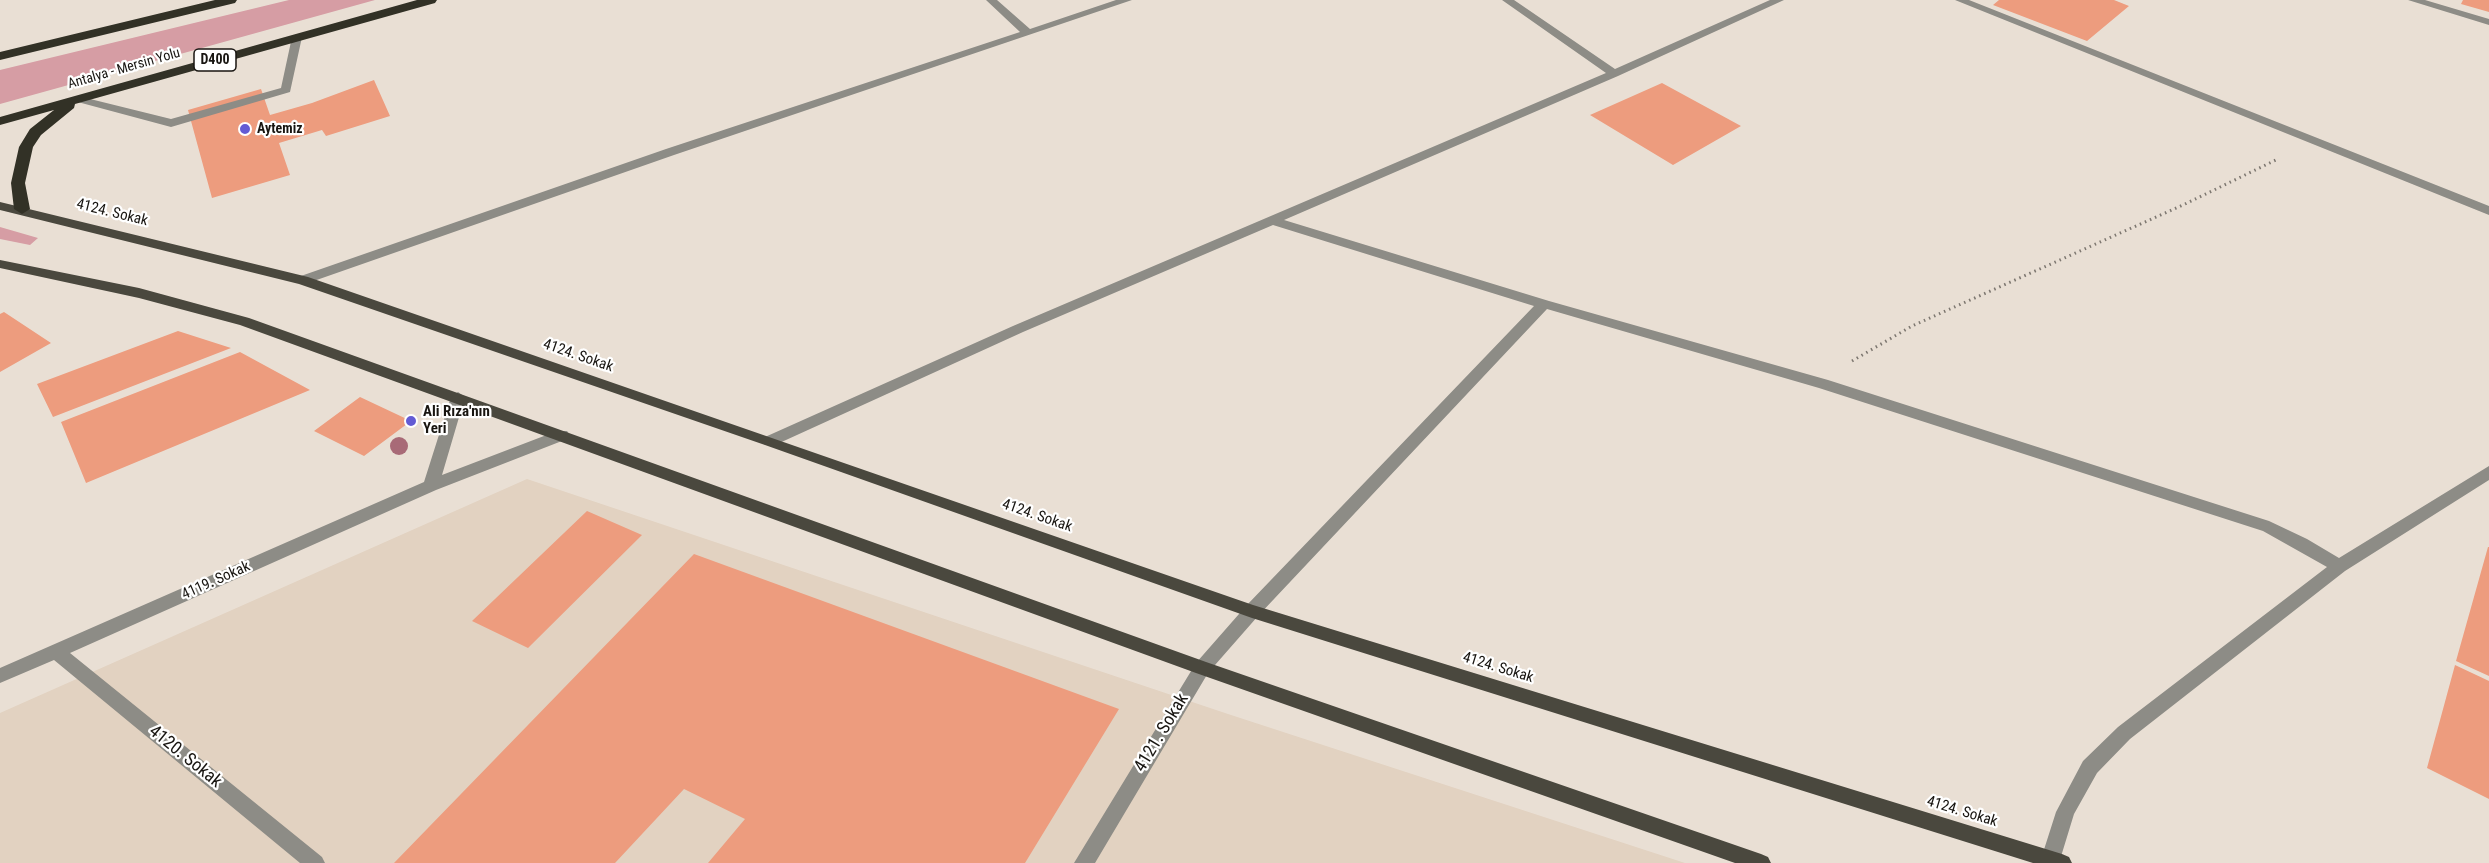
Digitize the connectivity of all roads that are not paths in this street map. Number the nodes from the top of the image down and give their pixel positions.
1 (231, 0) edge
2 (430, 0) edge
3 (991, 0) edge
4 (1126, 0) edge
5 (1507, 0) edge
6 (1779, 0) edge
7 (1960, 0) edge
8 (2413, 0) edge
9 (2489, 22) edge
10 (1028, 33) junction
11 (297, 37) junction
12 (0, 56) edge
13 (1614, 74) junction
14 (78, 99) junction
15 (0, 121) edge
16 (0, 206) edge
17 (22, 209) junction
18 (2489, 212) edge
19 (1271, 219) junction
20 (0, 264) edge
21 (303, 280) junction
22 (1544, 304) junction
23 (459, 398) junction
24 (562, 435) junction
25 (770, 441) junction
26 (2489, 472) edge
27 (431, 486) junction
28 (2339, 566) junction
29 (1252, 611) junction
30 (55, 651) junction
31 (1202, 668) junction
32 (0, 676) edge
33 (2056, 861) edge
34 (1758, 862) edge
35 (315, 863) edge
36 (1084, 863) edge

1 - 12 highway
2 - 11 highway, Antalya - Mersin Yolu / D400
3 - 10 street
4 - 10 street
5 - 13 street
6 - 13 street
7 - 18 street
8 - 9 street
10 - 21 street
11 - 14 highway, Antalya - Mersin Yolu / D400
11 - 14 street
13 - 19 street
14 - 15 highway, Antalya - Mersin Yolu / D400
14 - 17 highway
16 - 17 main road, 4124. Sokak
17 - 21 main road, 4124. Sokak
19 - 22 street
19 - 25 street
20 - 23 main road
21 - 25 main road, 4124. Sokak
22 - 28 street
22 - 29 street, 4121. Sokak
23 - 24 main road
23 - 27 street
24 - 27 street, 4119. Sokak
24 - 31 main road
25 - 29 main road, 4124. Sokak
26 - 28 street
27 - 30 street, 4119. Sokak
28 - 33 street
29 - 31 street, 4121. Sokak
29 - 33 main road, 4124. Sokak
30 - 32 street, 4119. Sokak
30 - 35 street, 4120. Sokak
31 - 34 main road
31 - 36 street, 4121. Sokak

